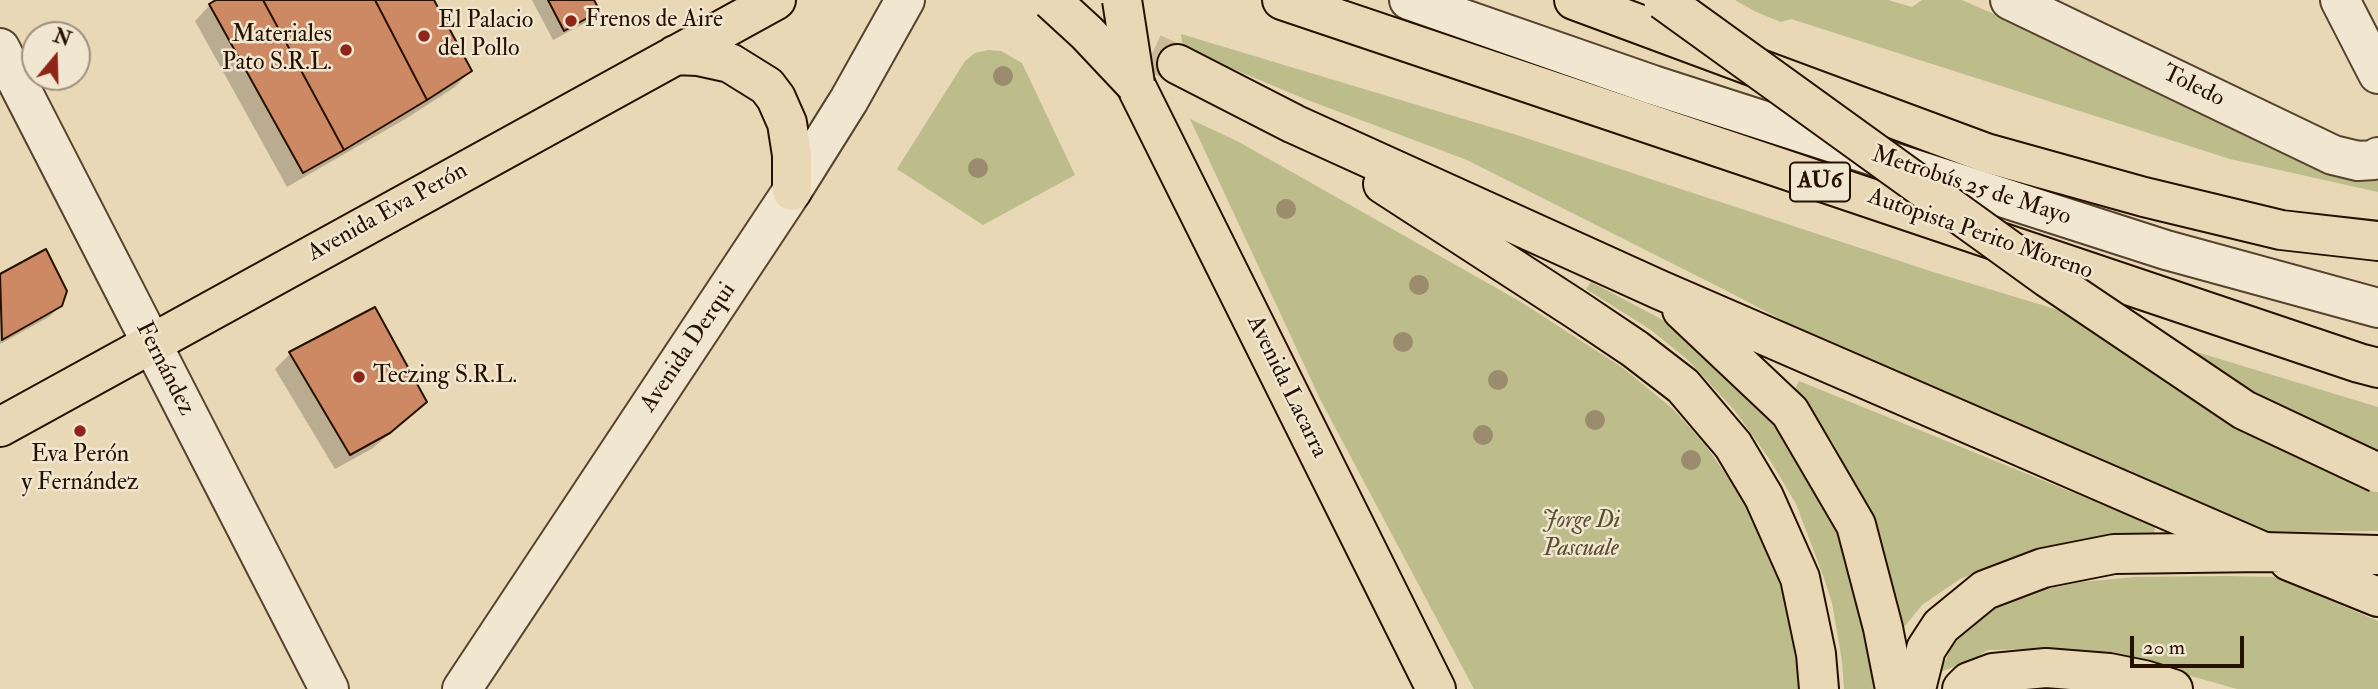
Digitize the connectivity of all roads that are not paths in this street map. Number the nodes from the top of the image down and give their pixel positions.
1 (716, 0) edge
2 (776, 0) edge
3 (905, 0) edge
4 (1051, 0) edge
5 (1122, 0) edge
6 (1282, 0) edge
7 (1409, 0) edge
8 (1574, 0) edge
9 (1664, 0) edge
10 (2010, 0) edge
11 (2340, 0) edge
12 (0, 48) edge
13 (675, 55) junction
14 (1177, 64) tunnel mouth
15 (2378, 74) edge
16 (1135, 84) junction
17 (1294, 124) junction
18 (2378, 157) edge
19 (792, 191) junction
20 (2378, 242) edge
21 (1660, 290) junction
22 (2378, 308) edge
23 (150, 344) junction
24 (2369, 365) edge
25 (0, 427) edge
26 (2378, 473) edge
27 (2264, 552) junction
28 (2378, 555) edge
29 (2378, 597) edge
30 (329, 689) edge
31 (462, 689) edge
32 (1436, 689) edge
33 (1819, 689) edge
34 (1895, 689) edge
35 (1916, 689) edge
36 (1962, 689) edge
37 (2173, 689) edge

1 - 13 main road
2 - 13 main road, Avenida Eva Perón
3 - 19 street, Avenida Derqui
4 - 16 main road, Avenida Lacarra, bridge
5 - 16 main road, Avenida Lacarra, bridge
6 - 24 main road, Autopista Perito Moreno / AU6
7 - 22 street, Metrobús 25 de Mayo
8 - 20 main road
9 - 26 main road, bridge
10 - 18 street, Toledo
11 - 15 street
12 - 23 street, Fernández
13 - 19 main road
13 - 23 main road, Avenida Eva Perón
14 - 17 main road
16 - 32 main road, Avenida Lacarra
17 - 21 main road
17 - 33 main road
19 - 31 street, Avenida Derqui
21 - 27 main road
21 - 34 main road
23 - 25 main road, Avenida Eva Perón
23 - 30 street, Fernández
27 - 28 main road
27 - 29 main road
27 - 35 main road
36 - 37 main road

